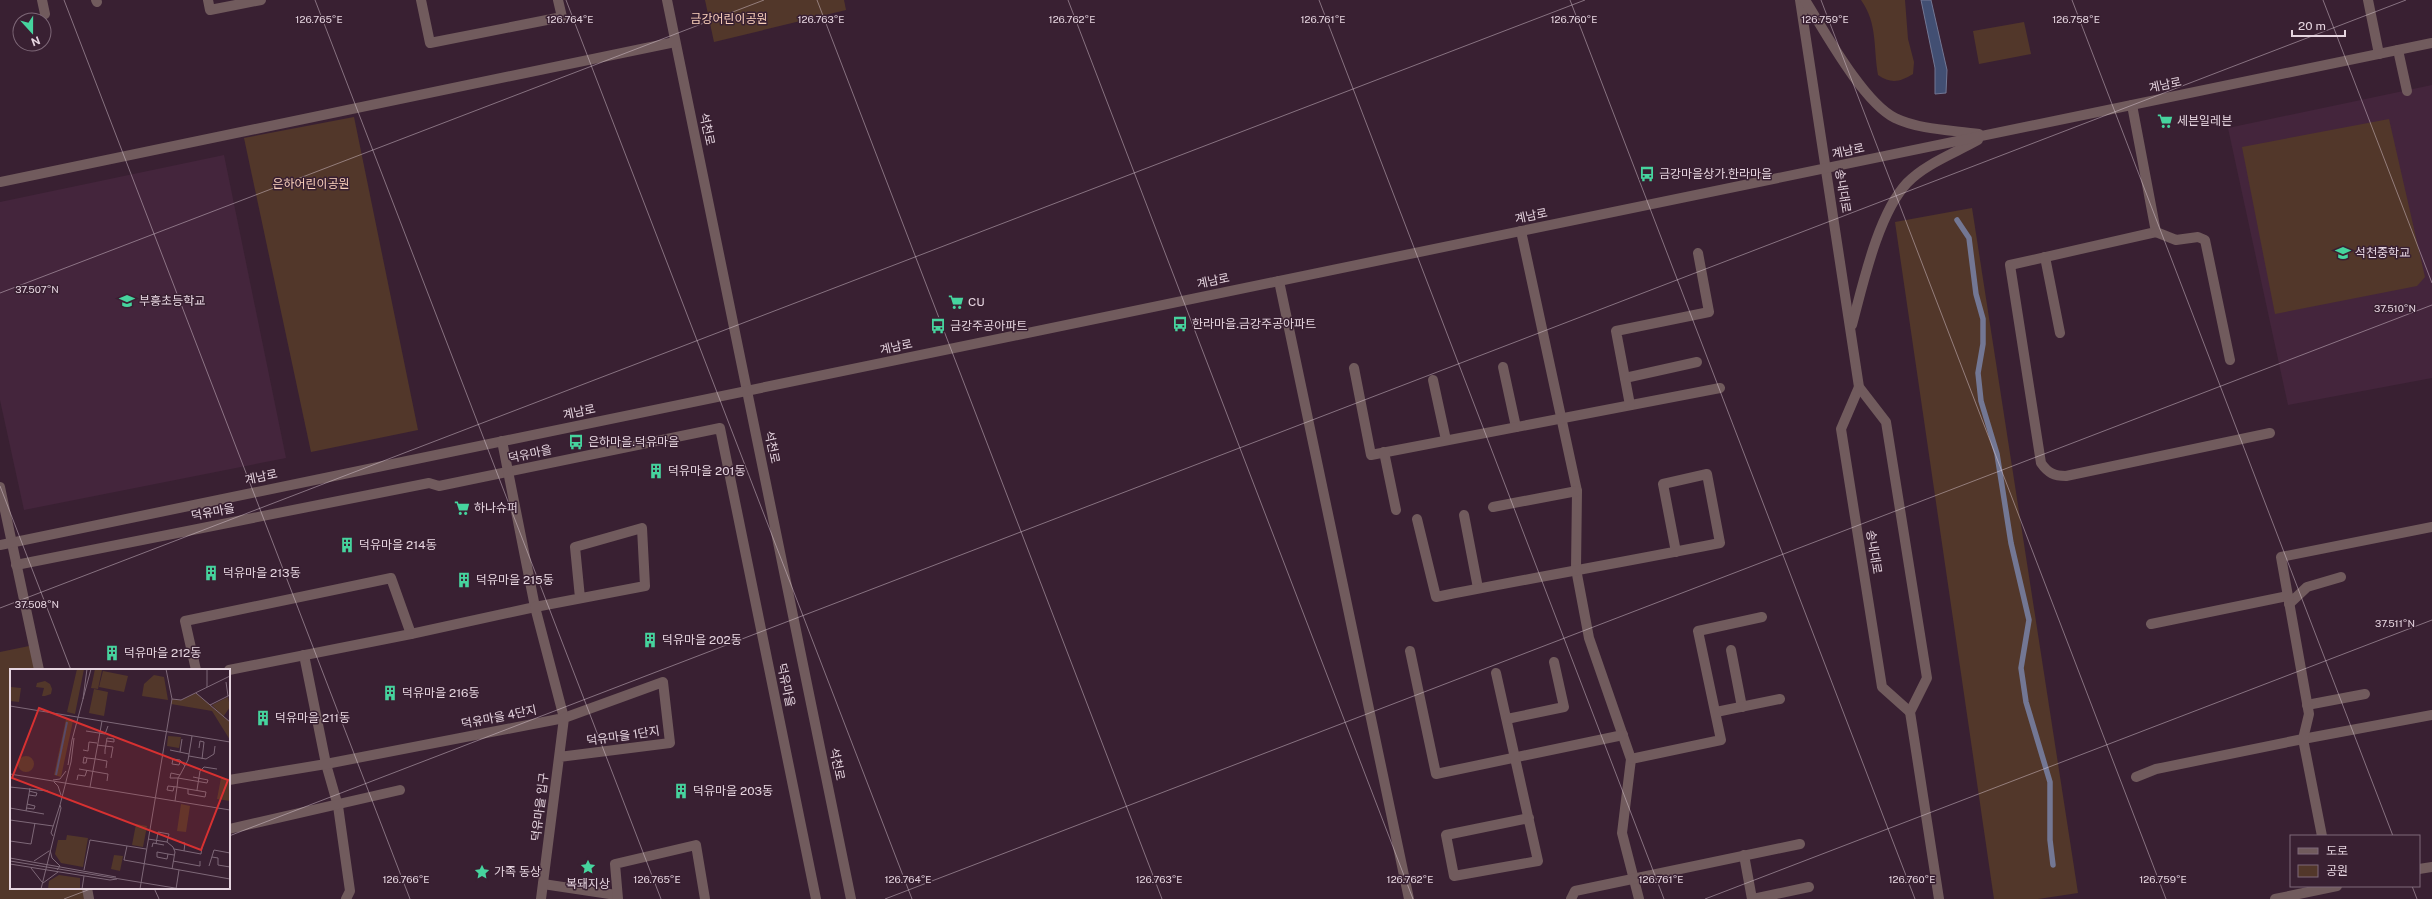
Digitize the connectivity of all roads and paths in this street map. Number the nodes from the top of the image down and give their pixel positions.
1 (42, 0) edge
2 (208, 0) edge
3 (261, 0) edge
4 (421, 0) edge
5 (558, 0) edge
6 (667, 0) edge
7 (1800, 0) edge
8 (1805, 0) edge
9 (2368, 0) edge
10 (45, 12) edge
11 (675, 42) junction
12 (2432, 43) edge
13 (2398, 50) junction
14 (2379, 54) junction
15 (2407, 91) dead end
16 (2132, 105) junction
17 (1987, 135) junction
18 (1826, 168) junction
19 (0, 182) edge
20 (1522, 231) junction
21 (2156, 232) junction
22 (1698, 253) dead end
23 (2045, 257) junction
24 (1279, 281) junction
25 (1851, 329) junction
26 (2060, 333) dead end
27 (2230, 360) dead end
28 (1698, 362) dead end
29 (1503, 367) dead end
30 (1354, 368) dead end
31 (1625, 378) junction
32 (1433, 380) dead end
33 (1859, 387) junction
34 (1720, 388) dead end
35 (747, 391) junction
36 (1630, 405) junction
37 (1561, 418) junction
38 (1516, 427) junction
39 (2270, 433) dead end
40 (1446, 440) junction
41 (502, 441) junction
42 (1384, 452) junction
43 (508, 471) junction
44 (0, 487) edge
45 (1577, 491) junction
46 (1493, 507) dead end
47 (1396, 510) dead end
48 (1464, 515) dead end
49 (1417, 518) dead end
50 (2432, 527) edge
51 (12, 542) junction
52 (0, 545) edge
53 (1676, 552) junction
54 (16, 565) junction
55 (1576, 569) junction
56 (2342, 577) dead end
57 (1478, 588) junction
58 (580, 598) junction
59 (2288, 600) junction
60 (535, 607) junction
61 (1762, 617) dead end
62 (2151, 624) dead end
63 (411, 634) junction
64 (1731, 650) dead end
65 (1410, 651) dead end
66 (304, 655) junction
67 (1554, 662) dead end
68 (39, 669) edge
69 (196, 669) edge
70 (230, 670) edge
71 (1496, 673) dead end
72 (2365, 694) dead end
73 (1780, 699) dead end
74 (2307, 705) junction
75 (1742, 707) junction
76 (1716, 712) junction
77 (1910, 712) junction
78 (2432, 715) edge
79 (564, 718) junction
80 (1507, 718) junction
81 (1623, 735) junction
82 (2303, 739) junction
83 (559, 757) junction
84 (1516, 758) junction
85 (1631, 759) junction
86 (326, 764) junction
87 (2136, 776) dead end
88 (230, 780) edge
89 (400, 790) dead end
90 (338, 806) junction
91 (1529, 818) junction
92 (230, 829) edge
93 (2322, 835) edge
94 (1800, 844) dead end
95 (1744, 855) junction
96 (2432, 867) edge
97 (2420, 869) edge
98 (1635, 877) junction
99 (543, 884) junction
100 (1809, 887) dead end
101 (2330, 887) edge
102 (87, 889) edge
103 (617, 897) edge
104 (2288, 898) edge
105 (89, 899) edge
106 (346, 899) edge
107 (541, 899) edge
108 (705, 899) edge
109 (816, 899) edge
110 (851, 899) edge
111 (1409, 899) edge
112 (1571, 899) edge
113 (1639, 899) edge
114 (1753, 899) edge
115 (1939, 899) edge
116 (2275, 899) edge

1 - 10 street
2 - 3 street
4 - 5 street
6 - 11 street, 석천로
7 - 18 street, 송내대로
8 - 17 street
9 - 14 street
11 - 19 street
11 - 35 street, 석천로
12 - 13 street, 계남로
13 - 14 street, 계남로
13 - 15 street
14 - 16 street, 계남로
16 - 17 street, 계남로
16 - 21 street
17 - 18 street, 계남로
17 - 25 street
18 - 20 street, 계남로
18 - 25 street, 송내대로
20 - 24 street, 계남로
20 - 37 street
21 - 23 street
21 - 27 street
22 - 31 street
23 - 26 street
23 - 39 street
24 - 35 street, 계남로
24 - 111 street
25 - 33 street, 송내대로
28 - 31 street
29 - 38 street
30 - 42 street
31 - 36 street
32 - 40 street
33 - 77 street, 송내대로
33 - 77 street, 송내대로
34 - 36 street
35 - 41 street, 계남로
35 - 110 street, 석천로
36 - 37 street
37 - 38 street
37 - 45 street
38 - 40 street
40 - 42 street
41 - 43 street
41 - 51 street, 계남로
42 - 47 street
43 - 54 street, 덕유마을
43 - 60 street
43 - 109 street, 덕유마을
44 - 51 street
45 - 46 street
45 - 55 street
48 - 57 street
49 - 57 street
50 - 59 street
51 - 52 street, 계남로
51 - 54 street
53 - 53 street
53 - 55 street
54 - 68 street
55 - 57 street
55 - 81 street
56 - 59 street
58 - 58 street
58 - 60 street
59 - 62 street
59 - 74 street
60 - 63 street
60 - 79 street
61 - 76 street
63 - 66 street
63 - 69 street
64 - 75 street
65 - 84 street
66 - 70 street
66 - 86 street
67 - 80 street
71 - 80 street
72 - 74 street
73 - 75 street
74 - 82 street
75 - 76 street
76 - 85 street
77 - 115 street
78 - 82 street
79 - 83 street, 덕유마을 입구
79 - 83 street, 덕유마을 1단지
79 - 86 street, 덕유마을 4단지
80 - 84 street
81 - 84 street
81 - 85 street
82 - 87 street
82 - 93 street
83 - 99 street, 덕유마을 입구
84 - 91 street
85 - 98 street
86 - 88 street, 덕유마을 4단지
86 - 90 street
89 - 90 street
90 - 92 street
90 - 106 street
91 - 91 street
94 - 95 street
95 - 98 street
95 - 114 street
96 - 97 street
98 - 112 street
98 - 113 street
99 - 103 street
99 - 107 street, 덕유마을 입구
100 - 114 street
101 - 104 street
102 - 105 street
103 - 108 street
104 - 116 street

